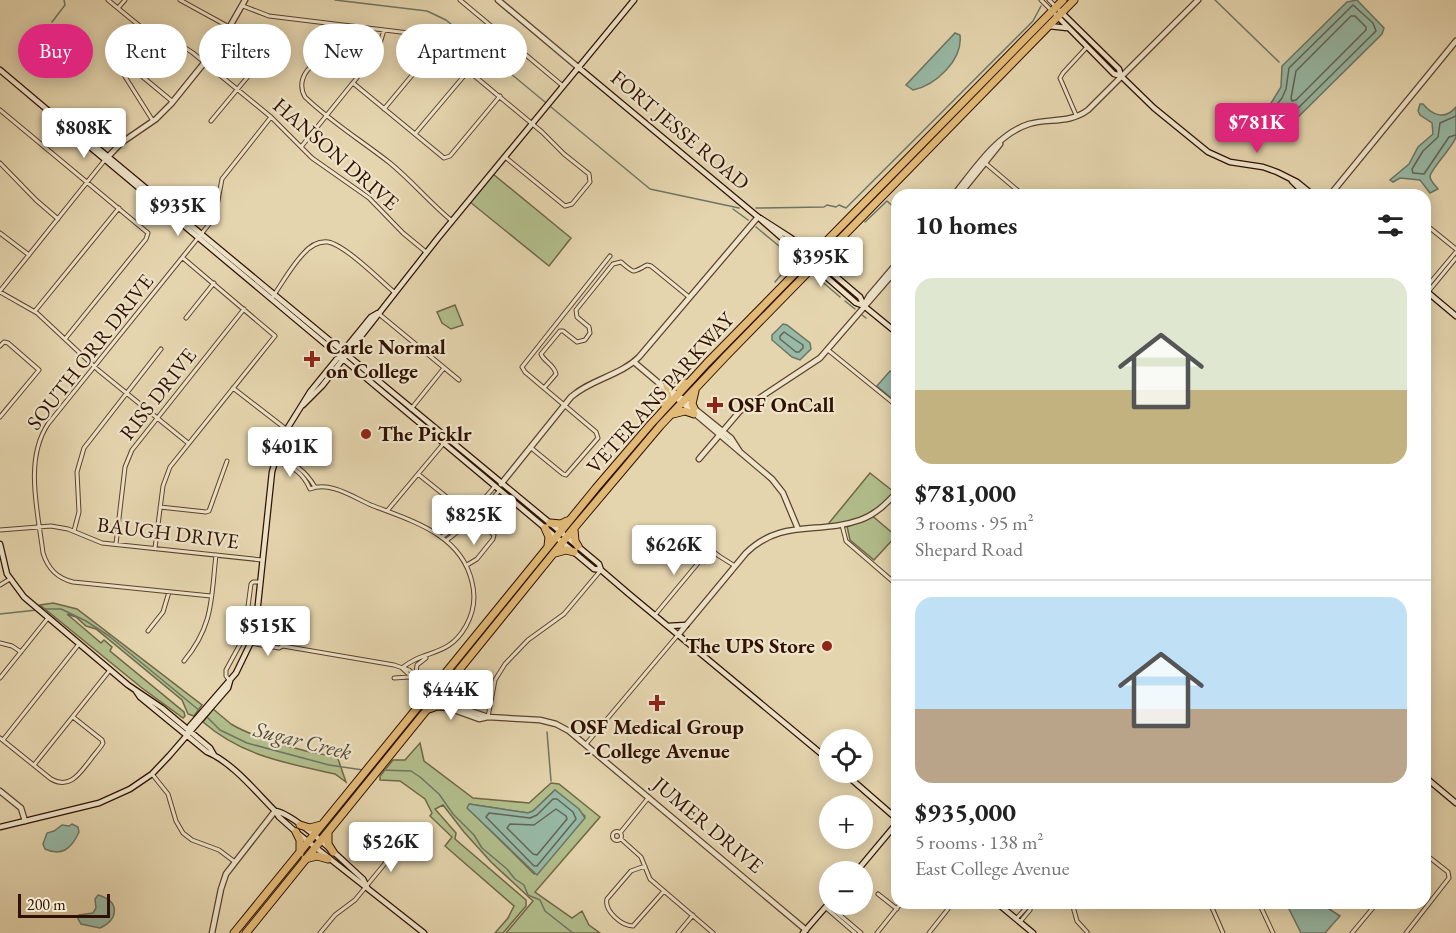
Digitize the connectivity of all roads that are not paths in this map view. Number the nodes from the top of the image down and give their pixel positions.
1 (108, 0) edge
2 (125, 0) edge
3 (180, 0) edge
4 (244, 0) edge
5 (460, 0) edge
6 (498, 0) edge
7 (634, 0) edge
8 (1041, 0) edge
9 (1049, 0) edge
10 (1063, 0) edge
11 (1074, 0) edge
12 (1198, 0) edge
13 (242, 6) junction
14 (118, 8) junction
15 (1057, 12) junction
16 (224, 24) edge
17 (233, 24) edge
18 (335, 24) edge
19 (1048, 26) junction
20 (1067, 28) junction
21 (384, 30) edge
22 (396, 31) edge
23 (1456, 41) edge
24 (1087, 47) junction
25 (199, 58) edge
26 (579, 68) junction
27 (0, 70) edge
28 (199, 70) edge
29 (1121, 76) junction
30 (223, 78) edge
31 (247, 78) edge
32 (303, 78) edge
33 (357, 78) edge
34 (410, 78) edge
35 (462, 78) edge
36 (479, 78) edge
37 (353, 83) junction
38 (563, 86) junction
39 (237, 89) junction
40 (500, 96) junction
41 (173, 102) junction
42 (384, 109) junction
43 (0, 110) edge
44 (327, 116) junction
45 (271, 117) junction
46 (1077, 117) junction
47 (153, 121) junction
48 (211, 121) dead end
49 (532, 123) junction
50 (415, 135) junction
51 (301, 147) junction
52 (504, 157) junction
53 (106, 159) junction
54 (984, 162) junction
55 (0, 163) edge
56 (1292, 181) junction
57 (88, 182) junction
58 (964, 189) edge
59 (1016, 189) edge
60 (1300, 189) edge
61 (1306, 189) edge
62 (1335, 189) edge
63 (119, 208) junction
64 (758, 217) junction
65 (58, 219) junction
66 (452, 221) junction
67 (1431, 229) edge
68 (0, 233) edge
69 (200, 236) junction
70 (821, 247) junction
71 (803, 248) junction
72 (1456, 250) edge
73 (427, 252) junction
74 (797, 252) junction
75 (827, 252) junction
76 (29, 255) junction
77 (610, 256) dead end
78 (183, 258) junction
79 (809, 258) junction
80 (1456, 258) edge
81 (816, 264) junction
82 (798, 270) junction
83 (829, 271) junction
84 (891, 273) edge
85 (804, 276) junction
86 (824, 276) junction
87 (889, 276) joint
88 (214, 283) junction
89 (1431, 283) edge
90 (1431, 285) edge
91 (0, 291) edge
92 (394, 292) junction
93 (1431, 294) edge
94 (272, 296) junction
95 (690, 298) junction
96 (864, 306) junction
97 (244, 309) junction
98 (35, 311) junction
99 (378, 313) junction
100 (1456, 316) edge
101 (186, 318) dead end
102 (891, 328) edge
103 (65, 339) junction
104 (0, 346) edge
105 (160, 349) dead end
106 (828, 350) junction
107 (343, 355) junction
108 (634, 362) junction
109 (94, 367) junction
110 (444, 368) junction
111 (459, 380) dead end
112 (690, 381) junction
113 (233, 388) junction
114 (544, 388) junction
115 (667, 388) junction
116 (695, 388) junction
117 (126, 392) junction
118 (676, 396) junction
119 (683, 401) junction
120 (891, 401) edge
121 (564, 405) junction
122 (411, 409) junction
123 (663, 411) junction
124 (694, 411) junction
125 (670, 415) junction
126 (0, 417) edge
127 (157, 418) junction
128 (424, 427) junction
129 (286, 429) junction
130 (720, 433) junction
131 (451, 441) junction
132 (188, 443) junction
133 (444, 443) junction
134 (530, 447) junction
135 (699, 459) dead end
136 (274, 460) junction
137 (227, 461) dead end
138 (418, 474) junction
139 (499, 486) junction
140 (891, 498) edge
141 (160, 507) junction
142 (387, 511) junction
143 (471, 515) junction
144 (475, 518) junction
145 (570, 520) junction
146 (548, 525) junction
147 (842, 525) junction
148 (40, 526) junction
149 (574, 528) junction
150 (798, 529) junction
151 (0, 530) edge
152 (74, 531) junction
153 (558, 534) junction
154 (693, 536) dead end
155 (442, 537) junction
156 (447, 540) junction
157 (565, 540) junction
158 (0, 544) edge
159 (116, 544) junction
160 (548, 547) junction
161 (155, 548) junction
162 (576, 549) junction
163 (710, 550) junction
164 (555, 553) junction
165 (216, 555) junction
166 (262, 560) junction
167 (467, 565) junction
168 (735, 566) junction
169 (601, 570) junction
170 (10, 579) junction
171 (891, 580) edge
172 (260, 582) junction
173 (0, 585) edge
174 (169, 592) junction
175 (211, 596) junction
176 (655, 615) junction
177 (47, 617) junction
178 (666, 625) junction
179 (686, 625) junction
180 (148, 632) dead end
181 (678, 635) junction
182 (244, 637) junction
183 (251, 640) junction
184 (0, 643) edge
185 (79, 644) junction
186 (21, 652) junction
187 (429, 656) junction
188 (184, 661) dead end
189 (402, 668) junction
190 (110, 670) junction
191 (411, 677) junction
192 (0, 678) edge
193 (394, 678) dead end
194 (442, 678) junction
195 (420, 680) junction
196 (230, 681) junction
197 (449, 682) junction
198 (431, 690) junction
199 (438, 696) junction
200 (421, 703) junction
201 (450, 704) junction
202 (427, 710) junction
203 (73, 717) junction
204 (488, 717) junction
205 (188, 732) junction
206 (1, 739) edge
207 (586, 744) junction
208 (819, 752) edge
209 (34, 765) junction
210 (152, 774) junction
211 (1431, 782) edge
212 (855, 783) edge
213 (0, 791) edge
214 (649, 797) junction
215 (1456, 803) edge
216 (275, 811) junction
217 (891, 816) edge
218 (26, 820) junction
219 (323, 824) junction
220 (300, 825) junction
221 (0, 827) edge
222 (891, 828) edge
223 (328, 831) junction
224 (296, 832) junction
225 (620, 833) junction
226 (311, 839) junction
227 (621, 839) junction
228 (317, 845) junction
229 (405, 846) dead end
230 (300, 853) junction
231 (331, 855) junction
232 (305, 859) junction
233 (1431, 859) edge
234 (865, 861) edge
235 (235, 862) junction
236 (645, 866) junction
237 (367, 886) junction
238 (664, 891) junction
239 (878, 894) dead end
240 (1431, 902) edge
241 (891, 904) edge
242 (897, 909) edge
243 (945, 909) edge
244 (1004, 909) edge
245 (1026, 909) edge
246 (1074, 909) edge
247 (1213, 909) edge
248 (1262, 909) edge
249 (1372, 909) edge
250 (1425, 909) edge
251 (819, 914) edge
252 (693, 915) junction
253 (838, 915) edge
254 (1018, 920) junction
255 (845, 922) junction
256 (805, 931) edge
257 (1087, 932) edge
258 (212, 933) edge
259 (234, 933) edge
260 (246, 933) edge
261 (320, 933) edge
262 (424, 933) edge
263 (678, 933) edge
264 (713, 933) edge
265 (855, 933) edge
266 (861, 933) edge
267 (877, 933) edge
268 (929, 933) edge
269 (1033, 933) edge
270 (1223, 933) edge
271 (1272, 933) edge
272 (1352, 933) edge
273 (1406, 933) edge

1 - 14 street, HANSON DRIVE
2 - 14 street
3 - 16 street
4 - 13 main road
5 - 38 street
6 - 26 main road, FORT JESSE ROAD
7 - 26 main road
8 - 15 street
9 - 15 street
10 - 15 highway, VETERANS PARKWAY
11 - 15 highway, VETERANS PARKWAY
12 - 29 main road
13 - 17 main road
13 - 18 street
14 - 25 street, HANSON DRIVE
15 - 19 highway, VETERANS PARKWAY
15 - 20 main road
15 - 29 main road
15 - 70 highway, VETERANS PARKWAY
19 - 20 main road
19 - 75 highway, VETERANS PARKWAY
20 - 24 main road
21 - 22 street
23 - 62 main road
24 - 29 main road
24 - 46 street
26 - 38 main road
26 - 64 main road, FORT JESSE ROAD
27 - 53 main road
28 - 41 main road
29 - 46 main road
29 - 56 main road
30 - 39 street, HANSON DRIVE
31 - 39 street
32 - 44 street
33 - 37 street
34 - 42 street
35 - 50 street
36 - 40 street
37 - 42 street
37 - 44 street
38 - 49 main road
39 - 45 street, HANSON DRIVE
39 - 48 street
40 - 49 street
40 - 50 street
41 - 47 main road
41 - 47 street
42 - 50 street
43 - 57 street
44 - 51 street
44 - 66 street
45 - 51 street, HANSON DRIVE
45 - 69 street, SOUTH ORR DRIVE
46 - 54 main road
47 - 53 main road
49 - 52 main road
49 - 52 street
51 - 73 street, HANSON DRIVE
52 - 66 main road
53 - 57 street
53 - 69 main road
54 - 58 main road
54 - 59 street
55 - 65 street
56 - 60 main road
56 - 61 main road
57 - 63 street
57 - 65 street
63 - 98 street
63 - 103 street
64 - 71 main road, FORT JESSE ROAD
64 - 74 main road, FORT JESSE ROAD
64 - 95 main road
65 - 76 street
66 - 73 main road
67 - 72 street
68 - 76 street
69 - 78 street, SOUTH ORR DRIVE
69 - 94 main road
70 - 71 main road
70 - 79 highway, VETERANS PARKWAY
71 - 79 main road, FORT JESSE ROAD
72 - 89 street
73 - 92 main road
74 - 79 main road, FORT JESSE ROAD
74 - 82 main road
75 - 81 highway, VETERANS PARKWAY
75 - 83 main road
76 - 91 street
77 - 114 street
78 - 88 street
78 - 109 street, SOUTH ORR DRIVE
79 - 81 main road, FORT JESSE ROAD
79 - 82 highway, VETERANS PARKWAY
80 - 90 street
81 - 83 main road, FORT JESSE ROAD
81 - 85 highway, VETERANS PARKWAY
81 - 86 main road, FORT JESSE ROAD
82 - 112 highway, VETERANS PARKWAY
83 - 96 main road, FORT JESSE ROAD
84 - 87 main road
85 - 86 main road
85 - 116 highway, VETERANS PARKWAY
86 - 96 main road, FORT JESSE ROAD
87 - 96 main road
88 - 97 street
88 - 101 street
91 - 98 street
92 - 94 street
92 - 99 main road
93 - 100 main road
94 - 107 main road
95 - 108 main road
95 - 114 street
96 - 102 main road, FORT JESSE ROAD
96 - 106 main road
97 - 113 street
97 - 127 street, RISS DRIVE
98 - 103 street
99 - 107 main road
99 - 110 street
103 - 109 street
104 - 126 street
105 - 117 street
106 - 120 street
106 - 130 main road
107 - 122 main road
107 - 128 main road
107 - 129 main road
108 - 115 main road
108 - 121 main road
109 - 117 street
109 - 148 street, SOUTH ORR DRIVE
110 - 111 street
110 - 122 street
112 - 115 highway
112 - 118 highway, VETERANS PARKWAY
113 - 129 street
113 - 132 street
114 - 121 street
115 - 118 main road
115 - 123 highway
116 - 119 highway, VETERANS PARKWAY
116 - 124 highway
117 - 127 street
117 - 152 street
118 - 119 main road
118 - 123 highway, VETERANS PARKWAY
119 - 124 main road
119 - 125 highway, VETERANS PARKWAY
121 - 134 main road
121 - 134 street
122 - 131 main road
123 - 145 highway, VETERANS PARKWAY
124 - 125 highway
124 - 130 main road
125 - 149 highway, VETERANS PARKWAY
127 - 132 street
127 - 159 street, RISS DRIVE
128 - 131 main road
128 - 133 main road
129 - 136 main road
130 - 135 main road
130 - 150 main road
131 - 139 main road
132 - 141 street
133 - 138 street
133 - 139 main road
134 - 139 main road
136 - 142 street
136 - 166 main road
137 - 141 street
138 - 142 street
138 - 143 street
139 - 143 street
139 - 144 street
139 - 146 main road
140 - 147 main road
141 - 161 street
142 - 155 street
143 - 144 street
143 - 155 street
144 - 156 street
144 - 167 street
145 - 146 highway
145 - 153 highway, VETERANS PARKWAY
146 - 153 main road
146 - 160 highway
147 - 150 main road
147 - 171 street
148 - 151 street, BAUGH DRIVE
148 - 152 street, BAUGH DRIVE
148 - 174 street, SOUTH ORR DRIVE
149 - 157 highway, VETERANS PARKWAY
149 - 162 highway
150 - 168 main road
152 - 159 street, BAUGH DRIVE
153 - 157 main road
153 - 160 highway, VETERANS PARKWAY
154 - 163 street
155 - 156 street
156 - 167 street
157 - 162 main road
157 - 164 highway, VETERANS PARKWAY
158 - 170 main road
159 - 161 street, BAUGH DRIVE
160 - 194 highway, VETERANS PARKWAY
161 - 165 street, BAUGH DRIVE
162 - 164 highway
162 - 169 main road
163 - 168 street
163 - 176 street
164 - 197 highway, VETERANS PARKWAY
165 - 166 street, BAUGH DRIVE
165 - 175 street
166 - 172 main road
167 - 187 street
168 - 179 main road
169 - 176 main road
169 - 204 street
170 - 173 street
170 - 177 main road
172 - 182 street
172 - 183 main road
174 - 175 street
174 - 180 street
175 - 188 street
176 - 178 main road
177 - 185 main road
177 - 186 street
178 - 179 main road
178 - 181 main road
179 - 181 main road
181 - 207 street
181 - 208 main road
182 - 183 street
182 - 196 street
183 - 189 street
183 - 196 main road
184 - 186 street
185 - 190 main road
185 - 206 street
186 - 192 street
187 - 189 street
187 - 195 street
189 - 191 street
189 - 195 street
190 - 203 street
190 - 205 main road
191 - 193 street
191 - 195 street
194 - 195 highway
194 - 198 highway, VETERANS PARKWAY
195 - 198 street
195 - 200 highway
196 - 205 main road
197 - 199 highway, VETERANS PARKWAY
197 - 201 highway
198 - 199 main road, JUMER DRIVE
198 - 200 highway, VETERANS PARKWAY
199 - 201 main road, JUMER DRIVE
199 - 202 highway, VETERANS PARKWAY
200 - 219 highway, VETERANS PARKWAY
201 - 202 highway
201 - 204 main road, JUMER DRIVE
202 - 223 highway, VETERANS PARKWAY
203 - 209 street
203 - 209 street
204 - 207 main road, JUMER DRIVE
205 - 210 main road
205 - 216 main road
206 - 209 street
207 - 214 main road, JUMER DRIVE
210 - 218 main road
210 - 235 street
211 - 215 main road
212 - 217 main road
213 - 218 main road
214 - 225 street
214 - 256 main road, JUMER DRIVE
216 - 220 main road
216 - 224 main road
216 - 235 main road
218 - 221 main road
219 - 220 highway
219 - 226 highway, VETERANS PARKWAY
220 - 226 main road
222 - 234 main road
223 - 228 highway, VETERANS PARKWAY
223 - 231 highway
224 - 226 main road
224 - 230 highway
225 - 227 street
225 - 227 street
226 - 228 main road
226 - 230 highway, VETERANS PARKWAY
227 - 236 street
228 - 231 main road
228 - 232 highway, VETERANS PARKWAY
229 - 237 street
230 - 259 highway, VETERANS PARKWAY
231 - 232 highway
231 - 237 main road
232 - 260 highway, VETERANS PARKWAY
233 - 240 street
235 - 258 main road
236 - 238 street
236 - 238 street
237 - 261 street
237 - 262 main road
238 - 252 street
239 - 241 street
242 - 267 street
243 - 268 street
244 - 254 main road
245 - 254 street
246 - 257 street
247 - 270 street
248 - 271 street
249 - 272 street
250 - 273 street
251 - 256 main road
252 - 263 street
252 - 264 street
253 - 255 street
254 - 269 main road
255 - 265 street
255 - 266 street

